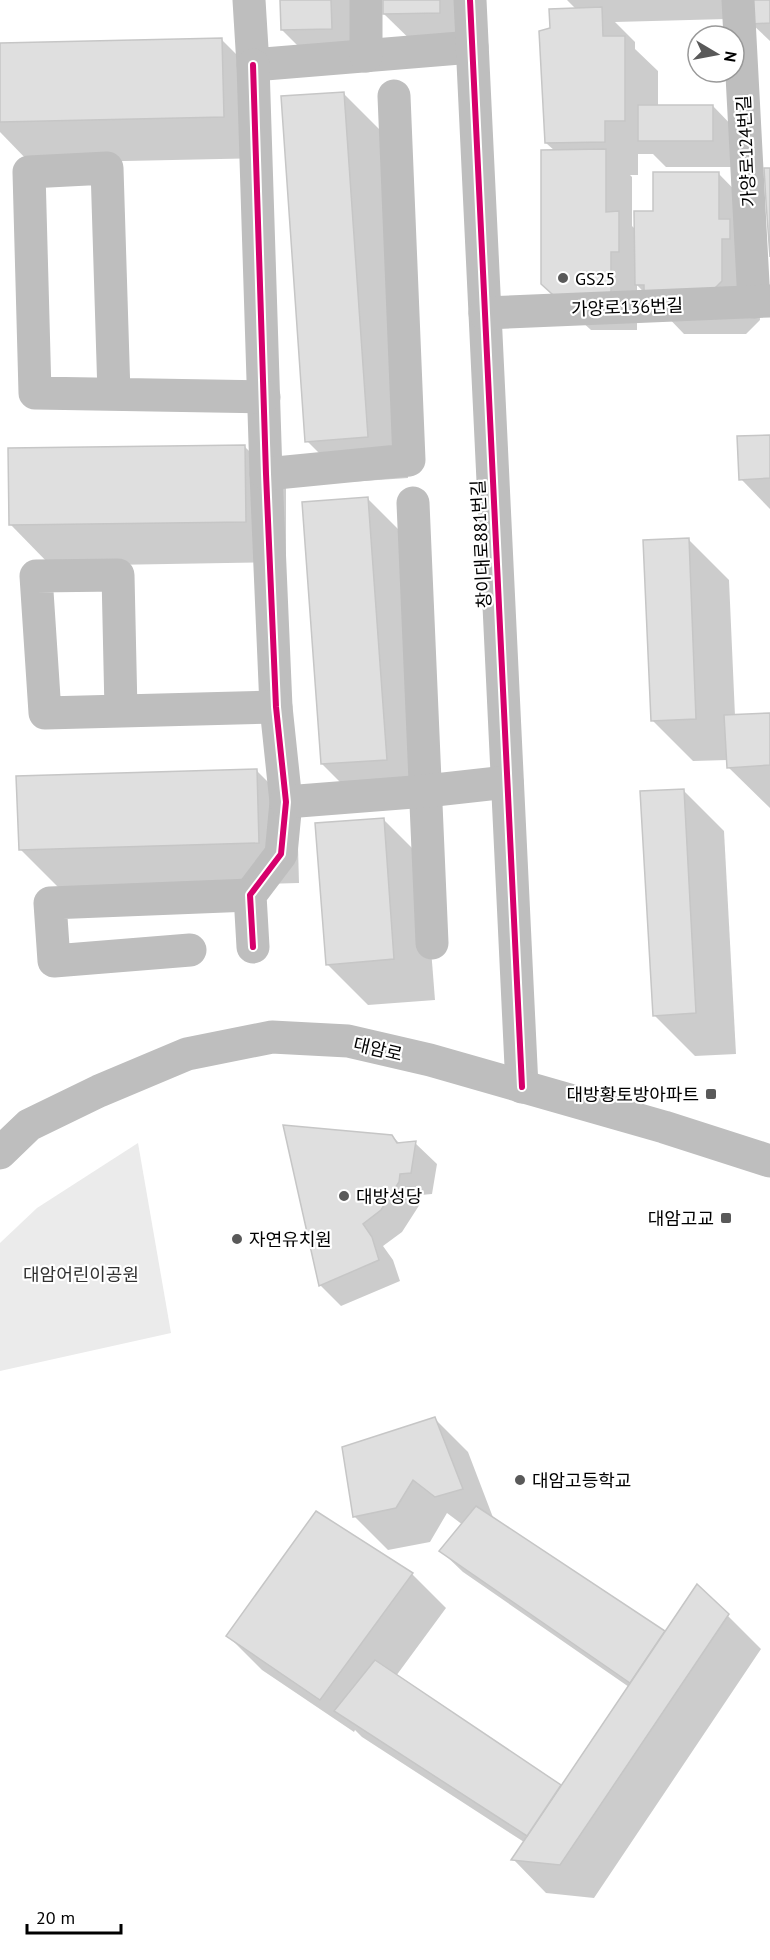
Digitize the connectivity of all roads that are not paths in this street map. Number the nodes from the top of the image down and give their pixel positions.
1 (249, 0) edge
2 (366, 0) edge
3 (470, 0) edge
4 (738, 0) edge
5 (472, 47) junction
6 (366, 56) junction
7 (252, 64) junction
8 (394, 96) dead end
9 (762, 302) edge
10 (485, 313) junction
11 (114, 394) junction
12 (264, 397) junction
13 (266, 474) junction
14 (413, 503) dead end
15 (276, 706) junction
16 (121, 711) junction
17 (507, 782) junction
18 (426, 791) junction
19 (286, 802) junction
20 (250, 895) junction
21 (432, 943) dead end
22 (253, 947) dead end
23 (190, 950) dead end
24 (522, 1087) junction
25 (0, 1153) edge
26 (770, 1161) edge

1 - 7 street
2 - 6 street
3 - 5 street, 창이대로881번길
4 - 9 street, 가양로124번길
5 - 6 street
5 - 10 street, 창이대로881번길
6 - 7 street
7 - 12 street
8 - 13 street
9 - 10 street, 가양로136번길
10 - 17 street, 창이대로881번길
11 - 11 street
11 - 12 street
12 - 13 street
13 - 15 street
14 - 18 street
15 - 16 street
15 - 19 street
16 - 16 street
17 - 18 street
17 - 24 street, 창이대로881번길
18 - 19 street
18 - 21 street
19 - 20 street
20 - 22 street
20 - 23 street
24 - 25 street, 대암로
24 - 26 street, 대암로

